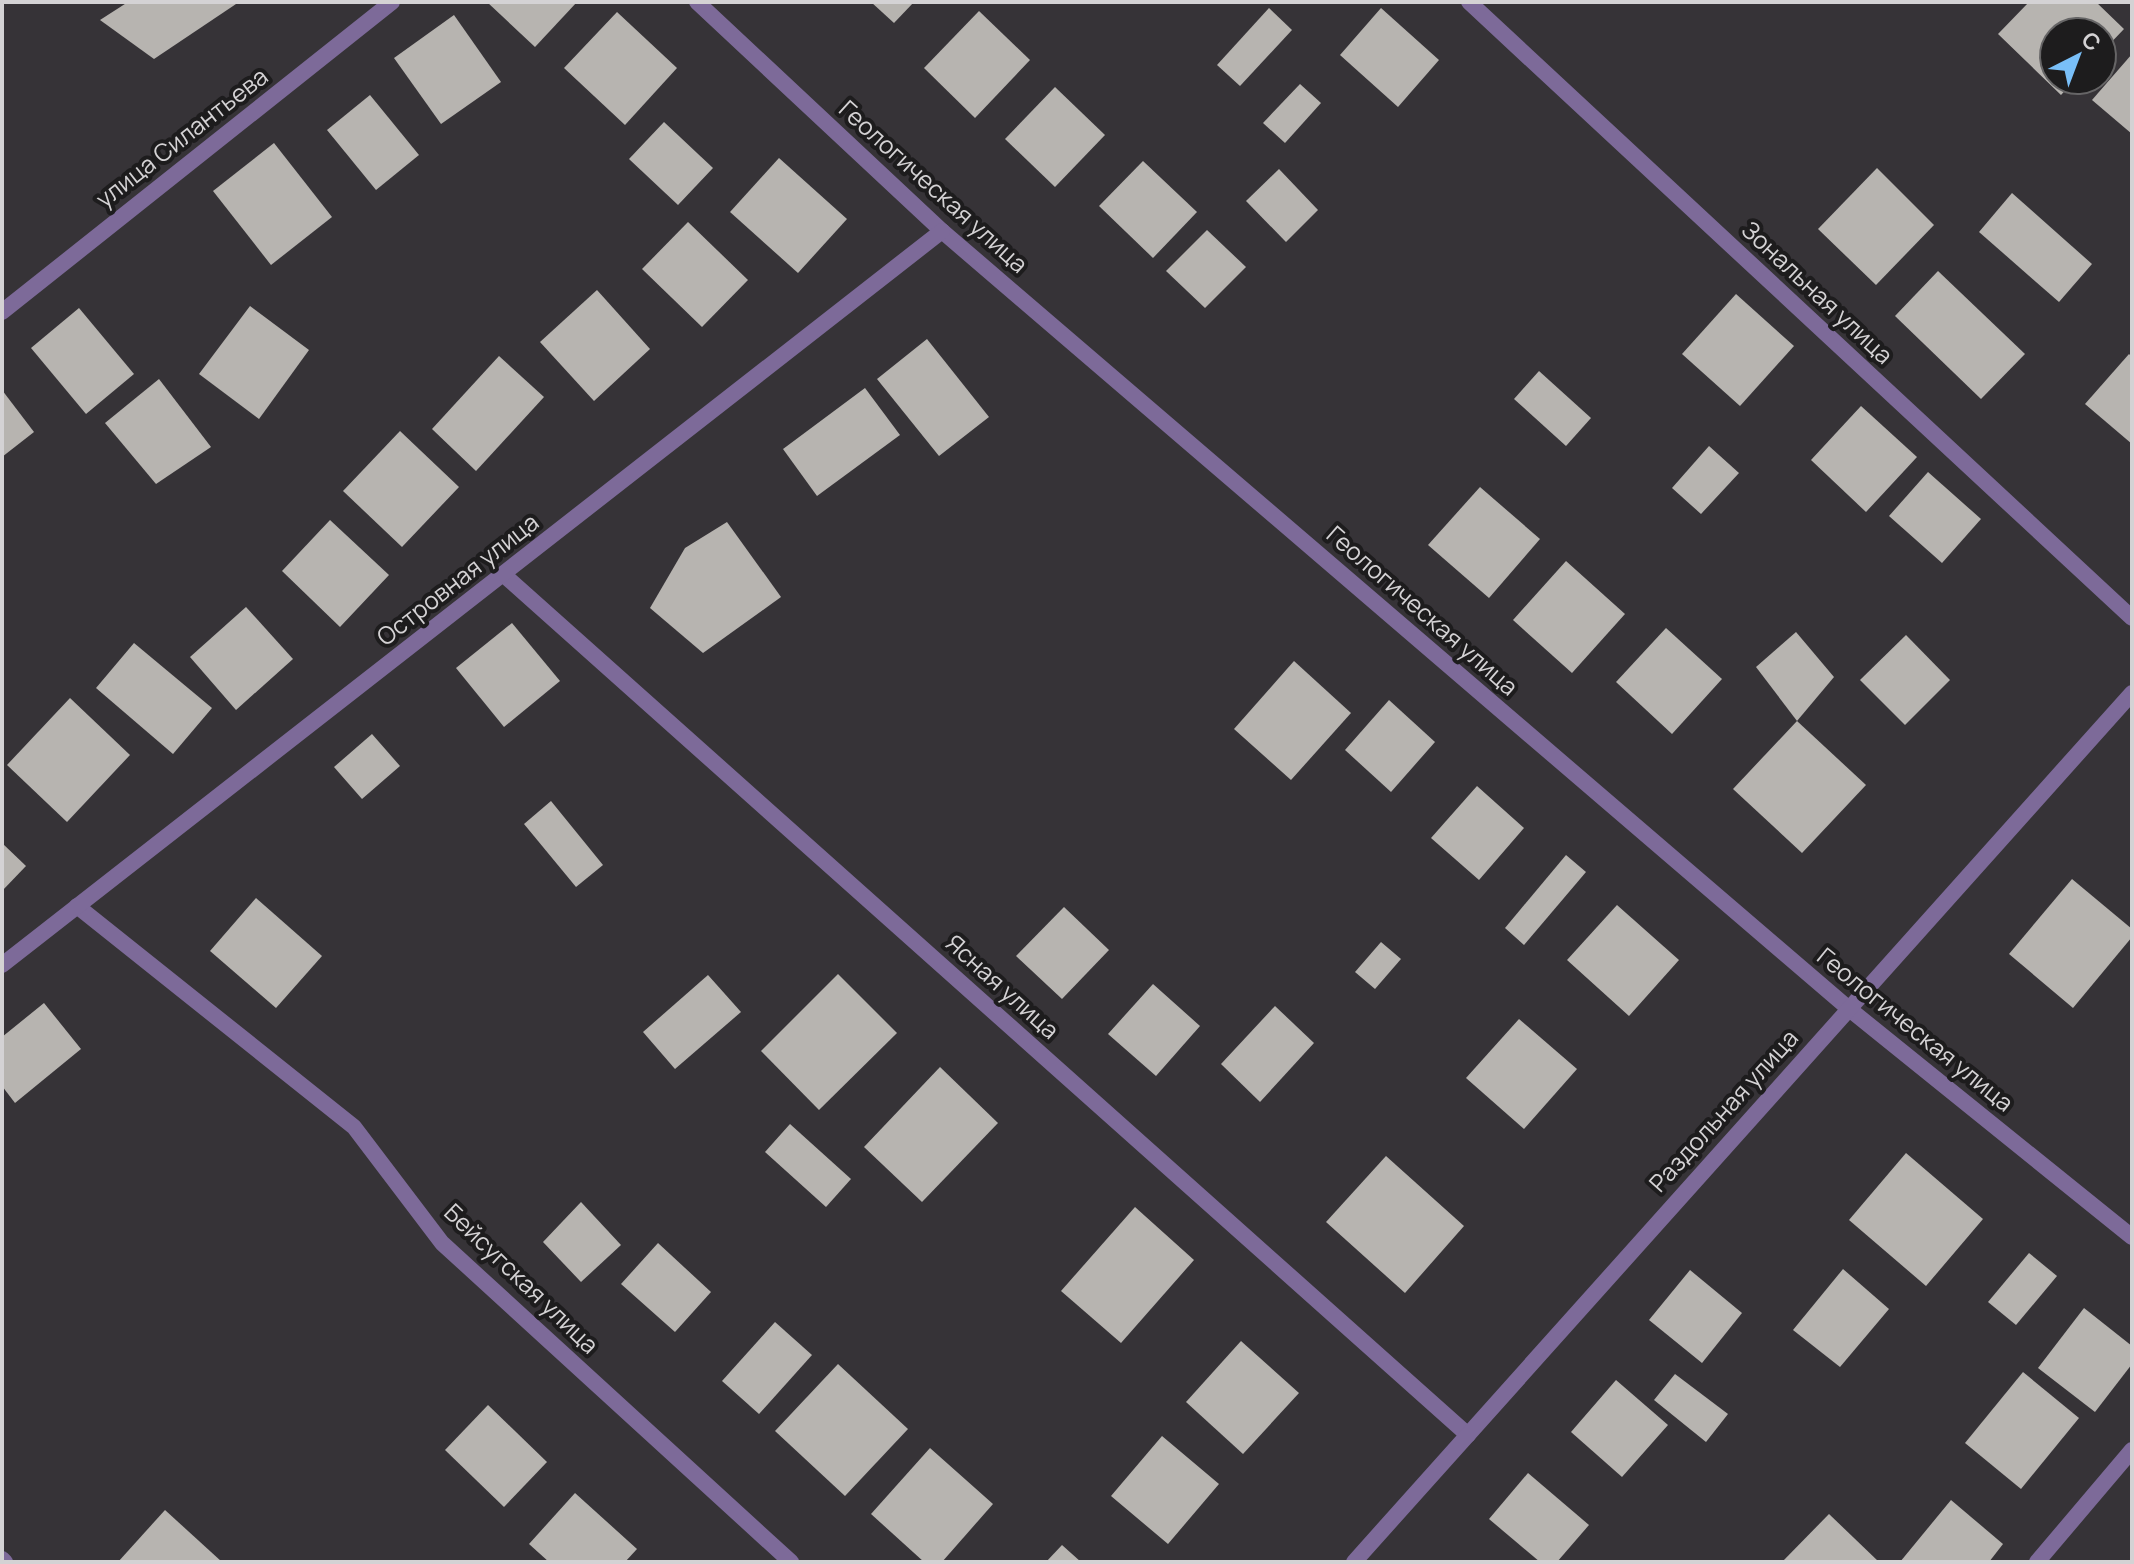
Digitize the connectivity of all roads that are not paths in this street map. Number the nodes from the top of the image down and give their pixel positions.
1 (392, 2) edge
2 (697, 2) edge
3 (1469, 2) edge
4 (942, 231) junction
5 (2, 312) edge
6 (504, 575) junction
7 (2132, 618) edge
8 (2132, 693) edge
9 (77, 906) junction
10 (2, 965) edge
11 (1848, 1008) junction
12 (2132, 1237) edge
13 (1468, 1435) junction
14 (2132, 1450) edge
15 (791, 1562) edge
16 (1354, 1562) edge
17 (2037, 1562) edge

1 - 5 street, улица Силантьева
2 - 4 street, Геологическая улица
3 - 7 street, Зональная улица
4 - 6 street, Островная улица
4 - 11 street, Геологическая улица
6 - 9 street, Островная улица
6 - 13 street, Ясная улица
8 - 11 street, Раздольная улица
9 - 10 street, Островная улица
9 - 15 street, Бейсугская улица
11 - 12 street, Геологическая улица
11 - 13 street, Раздольная улица
13 - 16 street, Раздольная улица
14 - 17 street

